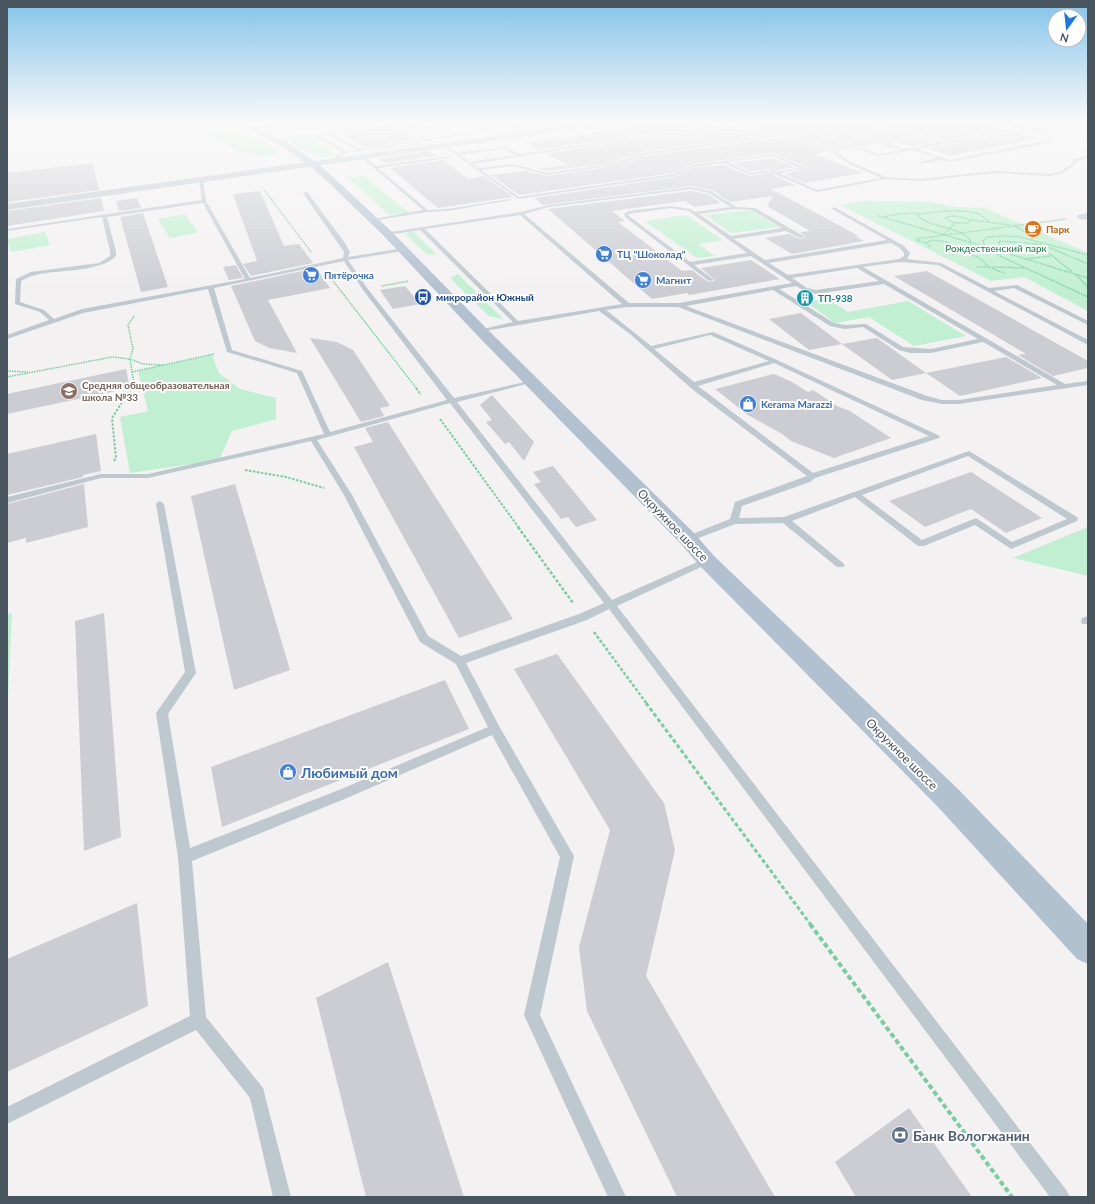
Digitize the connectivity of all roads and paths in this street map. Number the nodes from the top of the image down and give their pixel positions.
1 (207, 179) edge
2 (330, 179) edge
3 (389, 179) edge
4 (491, 179) edge
5 (646, 179) edge
6 (789, 179) edge
7 (880, 179) edge
8 (906, 179) edge
9 (928, 179) edge
10 (201, 180) junction
11 (259, 184) dead end
12 (306, 192) dead end
13 (504, 196) dead end
14 (204, 200) junction
15 (7, 207) edge
16 (735, 208) junction
17 (834, 208) dead end
18 (427, 211) junction
19 (521, 213) junction
20 (695, 213) junction
21 (919, 213) junction
22 (104, 215) junction
23 (877, 215) dead end
24 (1085, 216) edge
25 (884, 217) junction
26 (374, 220) junction
27 (970, 220) junction
28 (989, 222) junction
29 (955, 223) junction
30 (1014, 226) junction
31 (421, 228) junction
32 (948, 228) junction
33 (788, 229) junction
34 (7, 230) edge
35 (387, 233) junction
36 (962, 233) junction
37 (943, 235) junction
38 (730, 238) junction
39 (802, 238) dead end
40 (927, 238) junction
41 (932, 240) junction
42 (892, 241) junction
43 (926, 243) junction
44 (970, 243) junction
45 (1040, 245) junction
46 (986, 247) junction
47 (402, 249) junction
48 (934, 249) dead end
49 (991, 249) junction
50 (957, 251) junction
51 (999, 251) junction
52 (752, 254) junction
53 (1052, 256) junction
54 (1088, 256) edge
55 (954, 257) dead end
56 (1022, 258) junction
57 (345, 259) junction
58 (900, 260) junction
59 (764, 262) junction
60 (320, 264) junction
61 (689, 264) junction
62 (1088, 264) edge
63 (859, 267) junction
64 (990, 268) junction
65 (1027, 268) junction
66 (1075, 274) junction
67 (1003, 276) dead end
68 (430, 277) junction
69 (788, 277) junction
70 (1088, 278) edge
71 (248, 280) junction
72 (711, 280) dead end
73 (886, 282) junction
74 (797, 284) junction
75 (210, 286) junction
76 (1088, 287) edge
77 (774, 288) junction
78 (365, 289) junction
79 (723, 289) dead end
80 (989, 290) junction
81 (342, 293) junction
82 (733, 296) junction
83 (1088, 297) edge
84 (145, 299) junction
85 (627, 305) junction
86 (679, 305) junction
87 (600, 309) junction
88 (53, 321) junction
89 (517, 323) junction
90 (1088, 323) edge
91 (481, 331) junction
92 (7, 337) edge
93 (984, 340) junction
94 (1088, 343) edge
95 (650, 348) junction
96 (229, 351) junction
97 (130, 359) junction
98 (776, 361) junction
99 (163, 366) junction
100 (7, 371) edge
101 (34, 372) junction
102 (132, 372) junction
103 (7, 377) edge
104 (532, 381) junction
105 (1088, 384) edge
106 (693, 385) junction
107 (1065, 387) junction
108 (451, 401) junction
109 (430, 406) junction
110 (328, 435) junction
111 (313, 438) junction
112 (241, 470) dead end
113 (101, 476) junction
114 (812, 476) junction
115 (856, 494) junction
116 (348, 495) junction
117 (7, 500) edge
118 (160, 504) dead end
119 (785, 520) junction
120 (734, 521) junction
121 (688, 539) junction
122 (707, 561) junction
123 (840, 565) dead end
124 (611, 605) junction
125 (583, 618) junction
126 (460, 661) junction
127 (496, 729) junction
128 (185, 857) junction
129 (1088, 948) edge
130 (198, 1020) junction
131 (7, 1116) edge
132 (282, 1197) edge
133 (617, 1197) edge
134 (1012, 1197) edge
135 (1061, 1197) edge

1 - 10 street
2 - 26 main road, Окружное шоссе
3 - 18 lane
4 - 5 lane
6 - 7 lane
8 - 9 lane
10 - 14 lane
10 - 15 street
11 - 60 path
12 - 57 lane
13 - 18 lane
14 - 22 lane
14 - 71 lane
16 - 19 lane
16 - 20 lane
16 - 33 lane
17 - 42 lane
18 - 26 lane
19 - 31 lane
19 - 85 lane
20 - 38 lane
20 - 61 lane
21 - 25 path
21 - 28 path
21 - 32 path
22 - 34 lane
22 - 88 lane
23 - 25 path
24 - 30 path
25 - 37 path
26 - 35 main road, Окружное шоссе
27 - 28 path
27 - 29 path
27 - 29 path
28 - 30 path
29 - 32 path
30 - 36 path
30 - 45 path
31 - 35 lane
31 - 89 lane
32 - 36 path
32 - 37 path
33 - 38 lane
33 - 39 lane
35 - 47 main road, Окружное шоссе
36 - 37 path
36 - 44 path
37 - 40 path
37 - 44 path
38 - 52 lane
40 - 41 path
40 - 43 path
41 - 43 path
41 - 50 path
42 - 58 lane
42 - 59 lane
43 - 48 path
44 - 46 path
44 - 50 path
45 - 46 path
45 - 49 path
45 - 51 path
45 - 53 path
45 - 54 path
45 - 62 path
46 - 49 path
46 - 65 path
47 - 57 lane
47 - 68 main road, Окружное шоссе
49 - 51 path
50 - 55 path
50 - 64 path
51 - 56 path
52 - 59 lane
52 - 61 lane
53 - 56 path
53 - 66 path
56 - 66 path
57 - 60 lane
57 - 78 lane
58 - 63 lane
58 - 80 lane
59 - 69 lane
60 - 71 lane
60 - 81 path
61 - 72 lane
63 - 69 lane
63 - 73 lane
64 - 65 path
64 - 67 path
65 - 83 path
66 - 70 path
66 - 76 path
68 - 78 path
68 - 91 main road, Окружное шоссе
69 - 74 lane
71 - 75 lane
73 - 74 lane
73 - 93 lane
74 - 77 lane
75 - 84 lane
75 - 96 lane
77 - 82 lane
77 - 93 lane
78 - 81 path
78 - 108 lane
79 - 82 lane
80 - 90 lane
80 - 94 lane
81 - 109 path
82 - 86 lane
84 - 88 lane
84 - 97 path
85 - 86 lane
85 - 87 lane
86 - 107 lane
87 - 89 lane
87 - 95 lane
88 - 92 lane
89 - 91 lane
91 - 104 main road, Окружное шоссе
93 - 107 lane
95 - 98 lane
95 - 106 lane
96 - 99 path
96 - 110 lane
97 - 99 path
97 - 101 path
97 - 102 path
98 - 106 lane
98 - 114 lane
99 - 102 path
100 - 101 path
101 - 103 path
102 - 113 path
104 - 108 lane
104 - 121 main road, Окружное шоссе
105 - 107 lane
106 - 114 lane
108 - 109 lane
108 - 124 lane
109 - 110 lane
109 - 125 path
110 - 111 lane
111 - 113 lane
111 - 116 lane
112 - 116 path
113 - 117 lane
114 - 120 lane
115 - 115 lane
115 - 119 lane
116 - 126 lane
118 - 128 lane
119 - 120 lane
119 - 123 lane
120 - 121 lane
121 - 122 main road, Окружное шоссе
122 - 124 lane
122 - 129 main road, Окружное шоссе
124 - 125 lane
124 - 135 lane
125 - 126 lane
125 - 134 path
126 - 127 lane
127 - 128 lane
127 - 133 lane
128 - 130 lane
130 - 131 lane
130 - 132 lane

